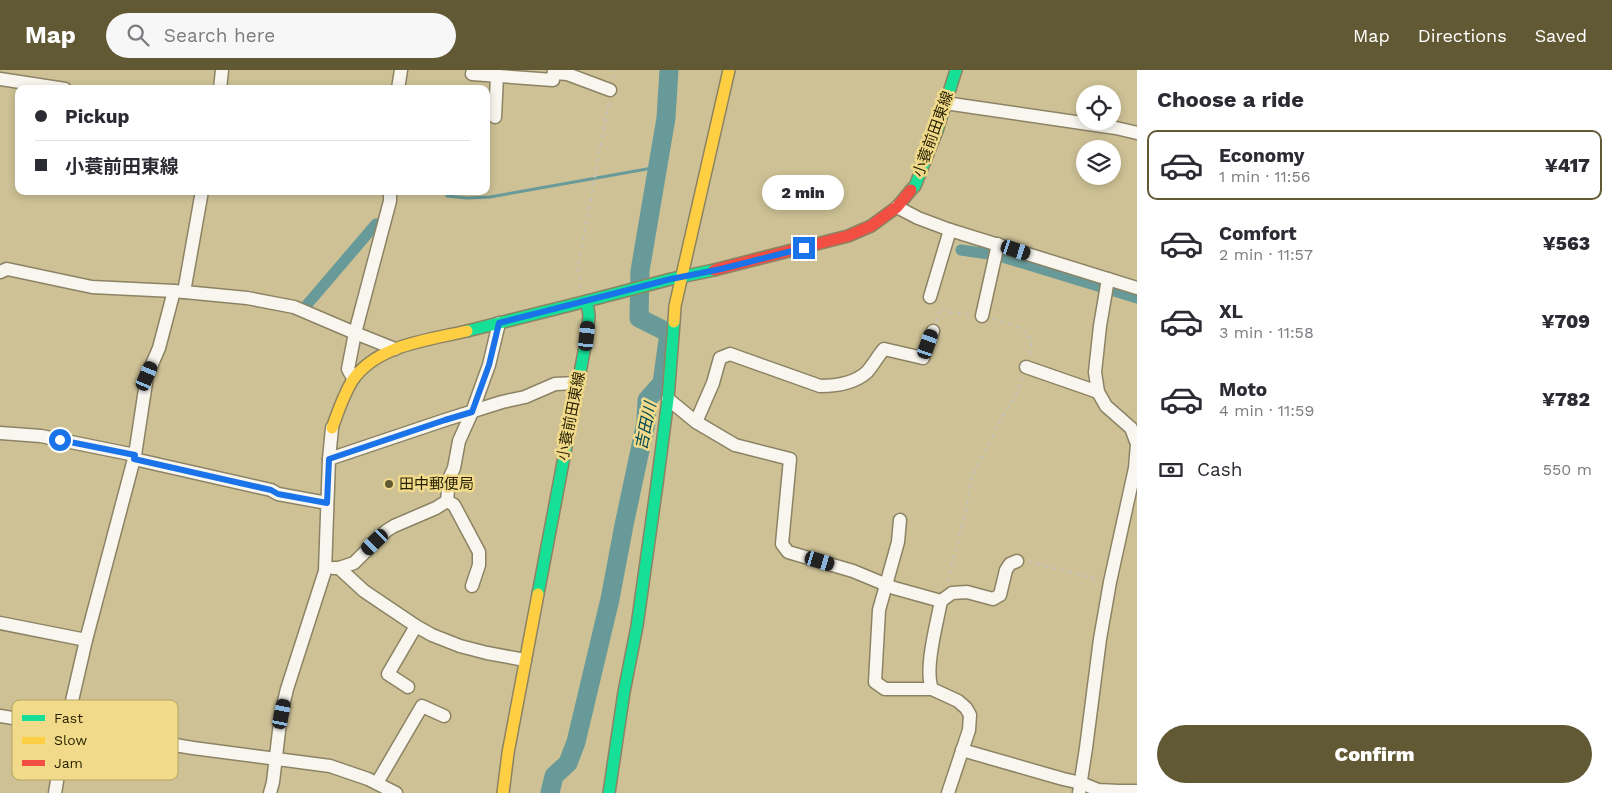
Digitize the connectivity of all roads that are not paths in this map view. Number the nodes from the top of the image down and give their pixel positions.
1 (222, 70) edge
2 (401, 70) edge
3 (472, 70) edge
4 (729, 70) edge
5 (956, 70) edge
6 (554, 72) edge
7 (497, 76) junction
8 (0, 79) edge
9 (39, 85) edge
10 (220, 85) edge
11 (399, 85) edge
12 (610, 90) road end
13 (945, 103) junction
14 (495, 117) dead end
15 (1137, 133) edge
16 (201, 195) edge
17 (390, 195) edge
18 (897, 207) junction
19 (950, 230) junction
20 (996, 252) junction
21 (0, 272) edge
22 (683, 277) junction
23 (1107, 285) junction
24 (1137, 288) edge
25 (179, 291) junction
26 (930, 297) dead end
27 (585, 302) junction
28 (982, 316) road end
29 (499, 323) junction
30 (932, 331) road end
31 (355, 333) junction
32 (395, 349) junction
33 (1026, 367) road end
34 (354, 378) junction
35 (578, 382) junction
36 (1098, 392) junction
37 (668, 399) junction
38 (472, 412) junction
39 (696, 422) junction
40 (332, 428) joint
41 (0, 433) edge
42 (134, 457) junction
43 (329, 459) junction
44 (447, 501) junction
45 (327, 503) junction
46 (900, 520) dead end
47 (1017, 562) road end
48 (325, 567) junction
49 (339, 568) junction
50 (885, 584) junction
51 (472, 586) dead end
52 (941, 601) junction
53 (0, 623) edge
54 (416, 626) junction
55 (86, 640) junction
56 (525, 660) junction
57 (408, 687) dead end
58 (932, 690) junction
59 (72, 700) edge
60 (444, 716) dead end
61 (178, 746) edge
62 (962, 750) junction
63 (276, 759) junction
64 (57, 780) edge
65 (377, 783) junction
66 (1080, 788) edge
67 (1137, 791) edge
68 (55, 793) edge
69 (270, 793) edge
70 (396, 793) edge
71 (503, 793) edge
72 (609, 793) edge
73 (948, 793) edge

1 - 10 street
2 - 11 street
3 - 7 street
4 - 22 street
5 - 13 street, 小蓑前田東線
6 - 7 street
6 - 12 street
7 - 14 street
8 - 9 street
13 - 15 street
13 - 18 street, 小蓑前田東線
16 - 25 street
17 - 31 street
18 - 19 street
18 - 22 street, 小蓑前田東線
19 - 20 street
19 - 26 street
20 - 23 street
20 - 28 street
21 - 25 street
22 - 27 street, 小蓑前田東線
22 - 37 street
23 - 24 street
23 - 36 street
25 - 31 street
25 - 42 street
27 - 29 street
27 - 35 street, 小蓑前田東線
29 - 32 street
29 - 38 street
30 - 39 street
31 - 32 street
31 - 34 street
32 - 34 street
33 - 36 street
34 - 40 street
35 - 38 street
35 - 56 street, 小蓑前田東線
36 - 66 street
37 - 39 street
37 - 72 street
38 - 43 street
38 - 44 street
39 - 50 street
40 - 43 street
41 - 42 street
42 - 45 street
42 - 55 street
43 - 45 street
44 - 49 street
44 - 51 street
45 - 48 street
46 - 50 street
47 - 52 street
48 - 49 street
48 - 63 street
49 - 54 street
50 - 52 street
50 - 58 street
52 - 58 street
53 - 55 street
54 - 56 street
54 - 57 street
55 - 59 street
56 - 71 street, 小蓑前田東線
58 - 62 street
60 - 65 street
61 - 63 street
62 - 66 street
62 - 73 street
63 - 65 street
63 - 69 street
64 - 68 street
65 - 70 street
66 - 67 street

